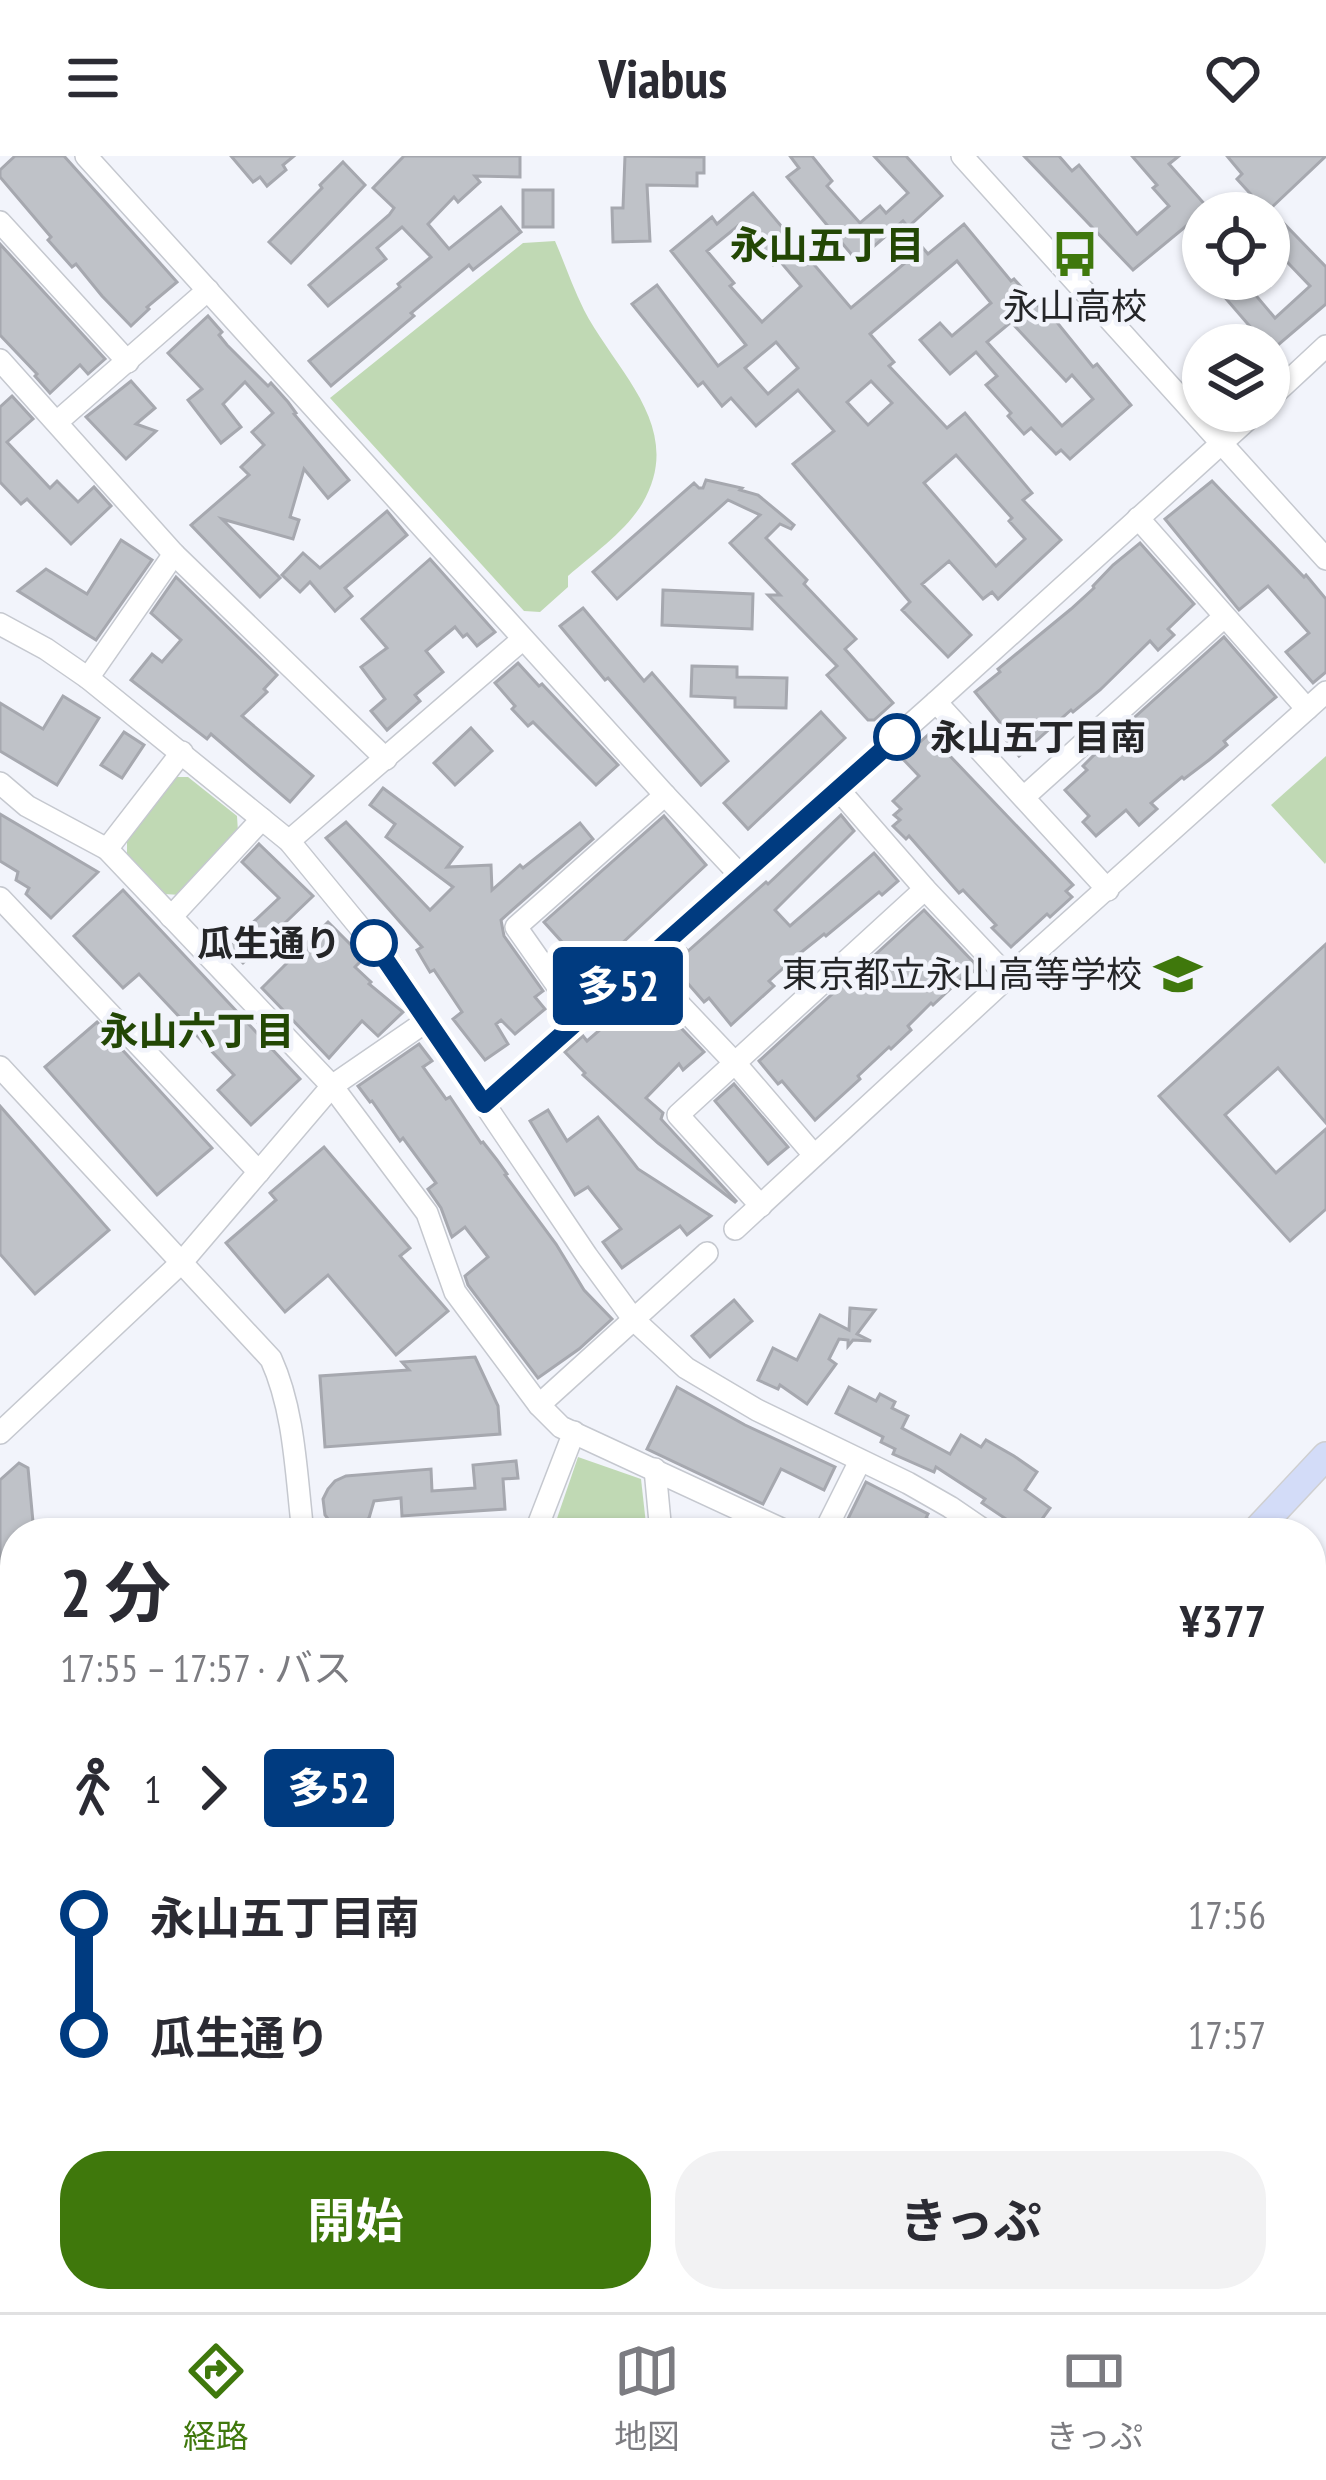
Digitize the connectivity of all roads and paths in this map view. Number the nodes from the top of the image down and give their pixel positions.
1 (86, 156) edge
2 (962, 156) edge
3 (0, 222) edge
4 (208, 290) junction
5 (1326, 346) edge
6 (0, 360) edge
7 (128, 362) junction
8 (1290, 379) edge
9 (9, 387) edge
10 (57, 422) junction
11 (1234, 432) edge
12 (1221, 444) junction
13 (1138, 518) junction
14 (174, 554) junction
15 (1326, 559) edge
16 (1224, 617) junction
17 (0, 624) edge
18 (523, 639) junction
19 (88, 678) junction
20 (1326, 692) edge
21 (936, 702) junction
22 (1307, 709) junction
23 (182, 752) junction
24 (386, 760) junction
25 (0, 783) edge
26 (838, 789) junction
27 (664, 795) junction
28 (1024, 796) junction
29 (262, 819) junction
30 (289, 841) junction
31 (107, 849) junction
32 (741, 876) junction
33 (925, 889) junction
34 (1108, 890) junction
35 (0, 898) edge
36 (171, 917) junction
37 (642, 965) junction
38 (1009, 977) junction
39 (580, 1018) junction
40 (428, 1020) junction
41 (735, 1063) junction
42 (0, 1067) edge
43 (332, 1086) junction
44 (484, 1104) junction
45 (814, 1155) junction
46 (260, 1172) junction
47 (760, 1206) junction
48 (735, 1229) dead end
49 (707, 1252) dead end
50 (182, 1262) junction
51 (634, 1320) junction
52 (539, 1405) junction
53 (574, 1432) junction
54 (0, 1433) edge
55 (1326, 1456) edge
56 (860, 1461) junction
57 (655, 1468) junction
58 (301, 1518) edge
59 (542, 1518) edge
60 (660, 1518) edge
61 (759, 1518) edge
62 (832, 1518) edge
63 (966, 1518) edge
64 (1268, 1518) edge

1 - 4 street
2 - 12 street
3 - 7 street
4 - 7 street
4 - 18 street
5 - 8 street
6 - 9 street
7 - 10 street
9 - 10 street
10 - 14 street
11 - 12 street
12 - 13 street
12 - 15 street
13 - 16 street
13 - 21 street
14 - 19 street
14 - 24 street
16 - 22 street
16 - 28 street
17 - 19 street
18 - 24 street
18 - 27 street
19 - 23 street
20 - 22 street
21 - 26 street
21 - 28 street
22 - 34 street
23 - 29 street
23 - 31 street
24 - 30 street
25 - 31 street
26 - 32 street
26 - 33 street
27 - 32 street
27 - 39 street
28 - 34 street
29 - 30 street
29 - 36 street
30 - 40 street
31 - 36 street
32 - 37 street
33 - 38 street
33 - 41 street
34 - 38 street
35 - 46 street
36 - 43 street
37 - 39 street
37 - 41 street
38 - 45 street
39 - 44 street
40 - 43 street
40 - 44 street
41 - 45 street
41 - 47 street
42 - 50 street
43 - 46 street
43 - 52 street
44 - 51 street
45 - 47 street
46 - 50 street
47 - 48 street
49 - 51 street
50 - 54 street
50 - 58 street
51 - 52 street
51 - 56 street
52 - 53 street
53 - 57 street
53 - 59 street
55 - 64 main road
56 - 62 street
56 - 63 street
57 - 60 street
57 - 61 street

